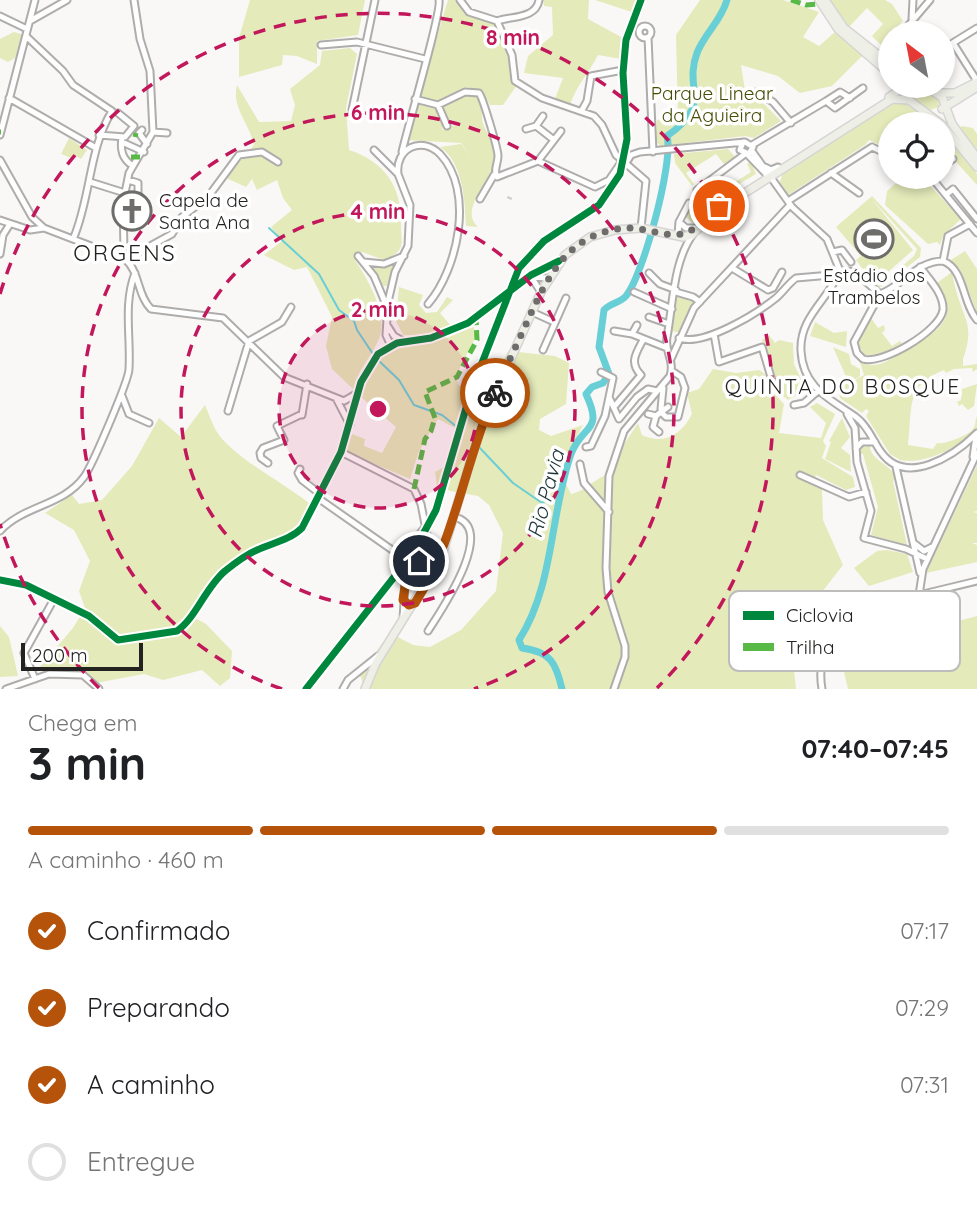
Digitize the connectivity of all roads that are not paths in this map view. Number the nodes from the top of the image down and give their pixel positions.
1 (35, 0) edge
2 (67, 0) edge
3 (134, 0) edge
4 (375, 0) edge
5 (439, 0) edge
6 (460, 0) edge
7 (539, 0) edge
8 (819, 0) edge
9 (824, 0) edge
10 (913, 0) edge
11 (930, 0) edge
12 (916, 13) junction
13 (0, 16) edge
14 (30, 21) junction
15 (497, 21) junction
16 (912, 21) edge
17 (977, 28) edge
18 (27, 33) junction
19 (648, 37) dead end
20 (956, 41) edge
21 (365, 44) junction
22 (321, 45) dead end
23 (956, 48) edge
24 (425, 59) junction
25 (878, 60) edge
26 (878, 62) edge
27 (623, 70) dead end
28 (977, 83) edge
29 (863, 88) dead end
30 (756, 92) dead end
31 (956, 93) edge
32 (959, 97) junction
33 (850, 98) junction
34 (887, 98) edge
35 (940, 98) edge
36 (9, 99) junction
37 (415, 99) junction
38 (909, 100) joint
39 (826, 101) junction
40 (438, 105) junction
41 (943, 108) junction
42 (352, 110) dead end
43 (582, 110) junction
44 (115, 112) junction
45 (927, 112) edge
46 (931, 112) edge
47 (543, 116) dead end
48 (791, 123) junction
49 (536, 125) junction
50 (447, 126) dead end
51 (526, 129) dead end
52 (131, 130) junction
53 (561, 131) dead end
54 (153, 132) junction
55 (957, 132) junction
56 (167, 133) dead end
57 (0, 135) edge
58 (99, 135) junction
59 (870, 139) dead end
60 (122, 140) junction
61 (554, 140) junction
62 (955, 141) edge
63 (147, 144) junction
64 (728, 145) junction
65 (872, 146) junction
66 (96, 148) junction
67 (878, 149) edge
68 (374, 150) dead end
69 (747, 151) junction
70 (653, 152) junction
71 (142, 154) junction
72 (401, 155) junction
73 (977, 158) edge
74 (0, 160) edge
75 (386, 160) junction
76 (538, 161) junction
77 (278, 162) dead end
78 (624, 162) junction
79 (133, 166) junction
80 (977, 167) edge
81 (831, 173) junction
82 (398, 174) junction
83 (497, 175) junction
84 (769, 175) junction
85 (128, 180) junction
86 (90, 182) junction
87 (942, 189) edge
88 (697, 190) dead end
89 (125, 193) junction
90 (859, 193) dead end
91 (947, 194) junction
92 (480, 199) dead end
93 (123, 203) junction
94 (689, 203) dead end
95 (789, 203) junction
96 (977, 219) edge
97 (0, 220) edge
98 (35, 220) junction
99 (10, 224) junction
100 (970, 224) junction
101 (21, 227) junction
102 (44, 228) junction
103 (642, 228) junction
104 (679, 228) junction
105 (692, 233) junction
106 (977, 233) edge
107 (664, 234) junction
108 (74, 237) junction
109 (124, 251) junction
110 (833, 252) junction
111 (0, 254) edge
112 (115, 254) junction
113 (132, 256) junction
114 (358, 256) dead end
115 (404, 256) junction
116 (559, 261) junction
117 (943, 261) junction
118 (364, 262) junction
119 (851, 262) dead end
120 (132, 265) junction
121 (920, 267) junction
122 (732, 268) junction
123 (782, 272) dead end
124 (835, 272) junction
125 (135, 273) junction
126 (649, 273) dead end
127 (532, 275) junction
128 (548, 278) junction
129 (676, 291) junction
130 (541, 292) junction
131 (634, 292) dead end
132 (880, 293) junction
133 (566, 298) dead end
134 (699, 302) junction
135 (428, 304) dead end
136 (291, 307) dead end
137 (387, 308) junction
138 (672, 309) junction
139 (532, 312) junction
140 (649, 317) dead end
141 (977, 320) edge
142 (554, 322) junction
143 (669, 324) junction
144 (637, 325) dead end
145 (388, 330) junction
146 (614, 331) dead end
147 (632, 334) junction
148 (714, 334) junction
149 (679, 338) junction
150 (643, 340) junction
151 (249, 341) junction
152 (403, 341) junction
153 (391, 345) junction
154 (667, 348) junction
155 (543, 350) dead end
156 (377, 355) junction
157 (671, 359) junction
158 (672, 371) junction
159 (606, 374) dead end
160 (307, 384) junction
161 (773, 384) dead end
162 (660, 390) junction
163 (818, 391) junction
164 (358, 392) junction
165 (122, 396) junction
166 (608, 397) junction
167 (344, 402) junction
168 (794, 405) dead end
169 (614, 407) junction
170 (668, 407) dead end
171 (354, 408) junction
172 (842, 409) junction
173 (228, 411) dead end
174 (659, 413) junction
175 (648, 414) dead end
176 (149, 423) dead end
177 (350, 426) junction
178 (659, 432) dead end
179 (977, 438) edge
180 (874, 442) junction
181 (586, 447) dead end
182 (856, 448) junction
183 (959, 448) junction
184 (341, 452) junction
185 (977, 453) edge
186 (972, 460) junction
187 (268, 463) dead end
188 (580, 464) dead end
189 (894, 464) junction
190 (300, 469) dead end
191 (907, 469) junction
192 (800, 475) dead end
193 (901, 481) junction
194 (866, 492) junction
195 (319, 496) junction
196 (609, 512) junction
197 (454, 517) junction
198 (425, 527) junction
199 (0, 531) edge
200 (914, 542) junction
201 (934, 546) junction
202 (906, 549) junction
203 (915, 552) junction
204 (927, 559) junction
205 (920, 577) junction
206 (0, 580) edge
207 (977, 581) edge
208 (919, 591) edge
209 (931, 591) edge
210 (937, 591) edge
211 (54, 599) junction
212 (403, 600) junction
213 (415, 603) junction
214 (406, 611) junction
215 (428, 631) dead end
216 (821, 671) edge
217 (368, 672) junction
218 (35, 679) junction
219 (6, 689) edge
220 (99, 689) edge
221 (343, 689) edge
222 (365, 689) edge
223 (614, 689) edge
224 (822, 689) edge

1 - 14 street
2 - 14 street
3 - 54 street
4 - 21 street
5 - 24 street
6 - 15 street
7 - 15 street
8 - 26 main road
9 - 25 main road
10 - 12 street
11 - 12 street
12 - 16 street
13 - 18 street
14 - 18 street
15 - 43 street
17 - 20 street
18 - 36 street
18 - 44 street
19 - 70 street
21 - 22 street
21 - 24 street
21 - 42 street
23 - 28 street
24 - 37 street
27 - 43 street
28 - 31 main road
28 - 32 main road
29 - 33 street
30 - 48 street
32 - 41 main road
32 - 55 main road
33 - 39 street
33 - 39 street
34 - 84 main road
35 - 41 main road
36 - 57 street
36 - 66 street
37 - 40 street
37 - 72 street
38 - 45 main road
38 - 84 main road
39 - 48 street
40 - 50 street
40 - 83 street
41 - 46 main road
41 - 55 main road
43 - 78 street
44 - 52 street
44 - 58 street
47 - 49 street
48 - 69 street
49 - 51 street
49 - 61 street
52 - 60 street
52 - 63 street
53 - 61 street
54 - 56 street
54 - 63 street
55 - 73 main road
58 - 60 street
58 - 66 street
59 - 65 street
60 - 71 street
60 - 79 street
61 - 76 street
62 - 80 main road
63 - 71 street
64 - 69 street
64 - 69 street
64 - 70 street
65 - 67 street
65 - 81 street
66 - 86 street
68 - 75 street
69 - 84 street
69 - 88 street
70 - 78 street
71 - 79 street
72 - 75 street
72 - 82 street
72 - 135 street
74 - 98 street
75 - 82 street
76 - 78 street
76 - 83 street
77 - 113 street
78 - 103 street
79 - 85 street
81 - 90 street
81 - 95 street
82 - 115 street
83 - 92 street
84 - 95 street
84 - 105 main road
85 - 89 street
85 - 93 street
86 - 89 street
86 - 108 street
87 - 91 street
89 - 93 street
91 - 96 street
91 - 100 street
93 - 109 street
94 - 104 street
95 - 110 street
95 - 122 street
97 - 99 street
98 - 101 street
98 - 102 street
99 - 101 street
99 - 111 street
100 - 106 street
100 - 117 street
101 - 102 street
102 - 108 street
103 - 107 main road
103 - 116 main road
104 - 105 main road
104 - 107 main road
105 - 107 main road
105 - 129 street
108 - 112 street
109 - 112 street
109 - 113 street
110 - 119 street
110 - 124 street
112 - 120 street
113 - 120 street
114 - 118 street
115 - 118 street
115 - 137 street
116 - 127 street
116 - 128 main road
117 - 121 street
117 - 141 street
118 - 137 street
120 - 125 street
121 - 132 street
121 - 132 street
122 - 123 street
122 - 134 street
124 - 132 street
124 - 148 street
124 - 163 street
125 - 151 street
125 - 165 street
126 - 129 street
127 - 128 street
127 - 130 street
127 - 152 street
128 - 130 main road
129 - 134 street
129 - 138 street
130 - 139 main road
131 - 138 street
133 - 142 street
134 - 149 street
136 - 151 street
137 - 145 street
138 - 143 street
139 - 142 street
139 - 197 main road
140 - 143 street
142 - 155 street
143 - 154 street
144 - 147 street
145 - 152 street
145 - 153 street
145 - 156 street
146 - 147 street
147 - 150 street
148 - 149 street
148 - 161 street
149 - 157 street
150 - 154 street
150 - 169 street
151 - 160 street
151 - 173 street
152 - 153 street
153 - 156 street
154 - 157 street
156 - 164 street
157 - 158 street
158 - 162 street
158 - 174 street
159 - 166 street
160 - 167 street
160 - 187 street
162 - 169 street
162 - 174 street
162 - 196 street
163 - 168 street
163 - 172 street
164 - 167 street
164 - 171 street
165 - 176 street
165 - 199 street
166 - 169 street
166 - 181 street
167 - 171 street
167 - 177 street
170 - 174 street
171 - 177 street
172 - 180 street
172 - 182 street
174 - 175 street
174 - 178 street
177 - 184 street
179 - 183 street
179 - 186 street
180 - 182 street
180 - 189 street
182 - 194 street
183 - 186 street
183 - 191 street
184 - 195 street
184 - 198 street
185 - 186 street
186 - 201 street
188 - 196 street
189 - 191 street
189 - 193 street
190 - 195 street
191 - 193 street
192 - 194 street
193 - 200 street
194 - 202 street
195 - 198 street
195 - 211 street
196 - 223 street
197 - 213 main road
197 - 215 street
198 - 212 street
200 - 201 street
200 - 202 street
200 - 203 street
201 - 204 street
202 - 203 street
203 - 204 street
203 - 205 street
204 - 205 street
205 - 208 street
205 - 209 street
206 - 211 street
207 - 210 street
211 - 218 street
212 - 213 street
212 - 214 street
213 - 214 main road
214 - 217 main road
216 - 224 street
217 - 221 street
217 - 222 main road
218 - 219 street
218 - 220 street

